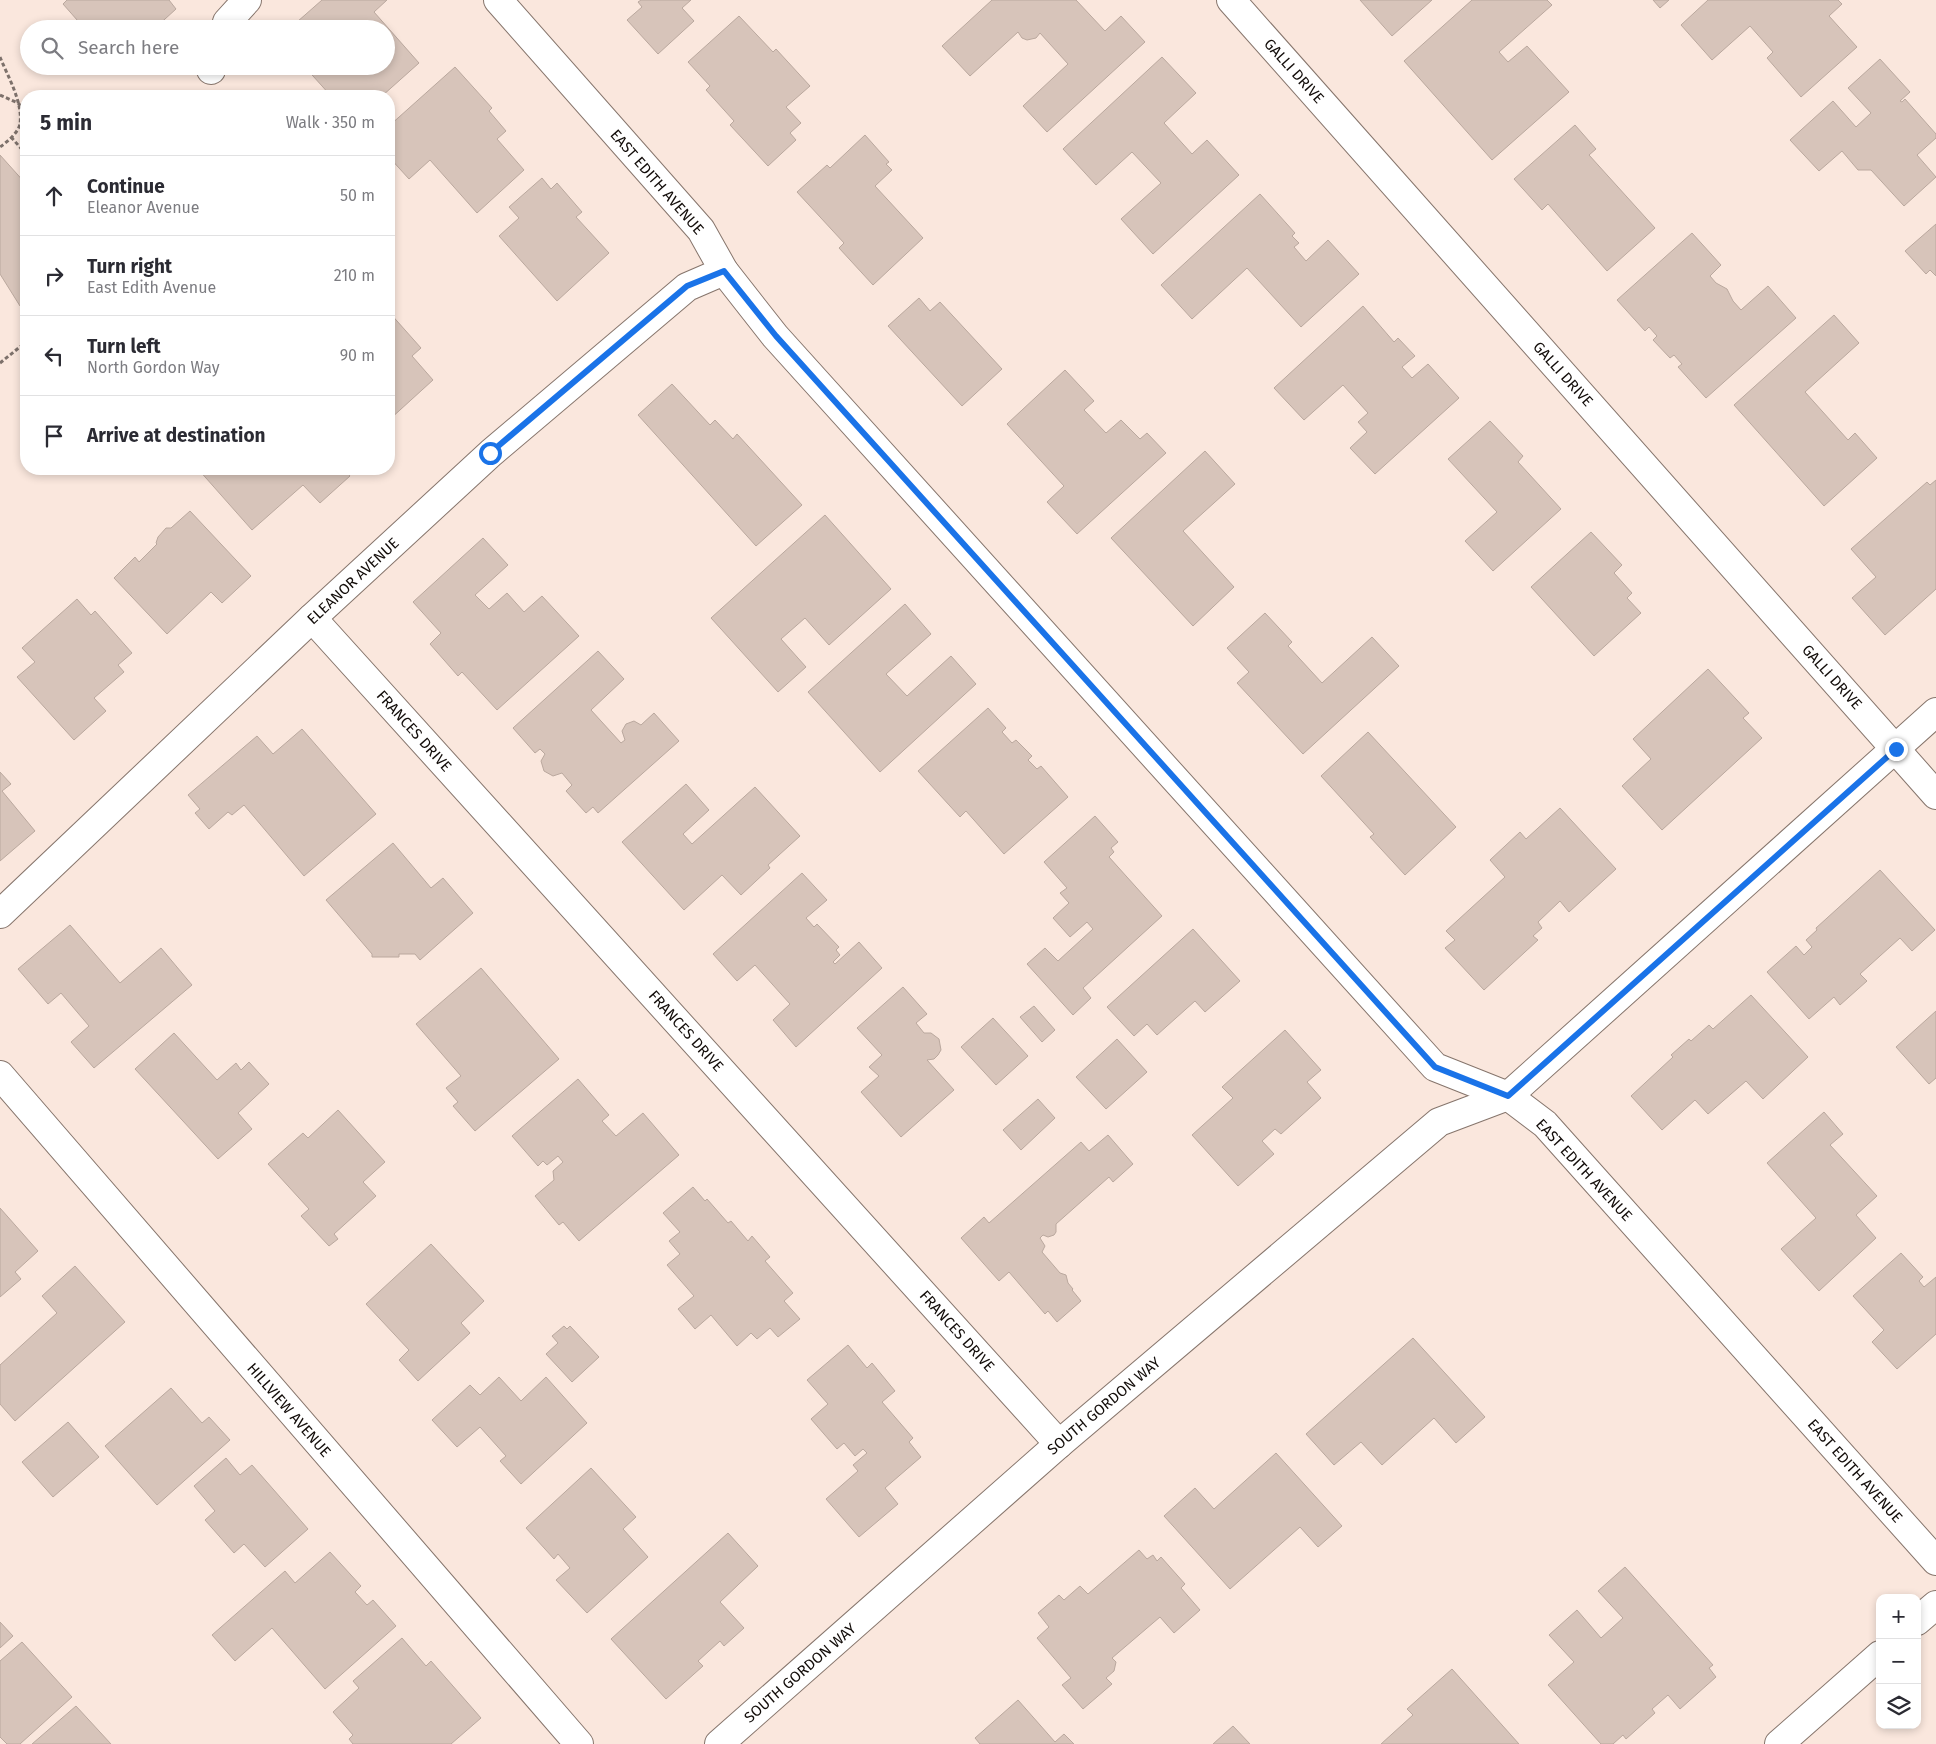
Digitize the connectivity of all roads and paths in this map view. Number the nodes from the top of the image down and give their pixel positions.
1 (247, 0) edge
2 (498, 0) edge
3 (1230, 0) edge
4 (229, 20) edge
5 (0, 57) edge
6 (0, 95) edge
7 (18, 103) junction
8 (20, 105) edge
9 (11, 137) junction
10 (20, 147) edge
11 (0, 148) edge
12 (724, 271) junction
13 (20, 347) edge
14 (0, 363) edge
15 (312, 618) junction
16 (1936, 712) edge
17 (1896, 749) junction
18 (1936, 795) edge
19 (0, 914) edge
20 (0, 1075) edge
21 (1508, 1096) junction
22 (1059, 1444) junction
23 (1936, 1561) edge
24 (1936, 1605) edge
25 (1921, 1618) edge
26 (1876, 1659) edge
27 (579, 1744) edge
28 (719, 1744) edge
29 (1779, 1744) edge

1 - 4 street
2 - 12 street, EAST EDITH AVENUE
3 - 17 street, GALLI DRIVE
5 - 7 path
6 - 7 path
7 - 8 path
7 - 9 path
9 - 10 path
9 - 11 path
12 - 15 street, ELEANOR AVENUE
12 - 21 street, EAST EDITH AVENUE
13 - 14 path
15 - 19 street, ELEANOR AVENUE
15 - 22 street, FRANCES DRIVE
16 - 17 street
17 - 18 street, GALLI DRIVE
17 - 21 street
20 - 27 street, HILLVIEW AVENUE
21 - 22 street, SOUTH GORDON WAY
21 - 23 street, EAST EDITH AVENUE
22 - 28 street, SOUTH GORDON WAY
24 - 25 street
26 - 29 street

